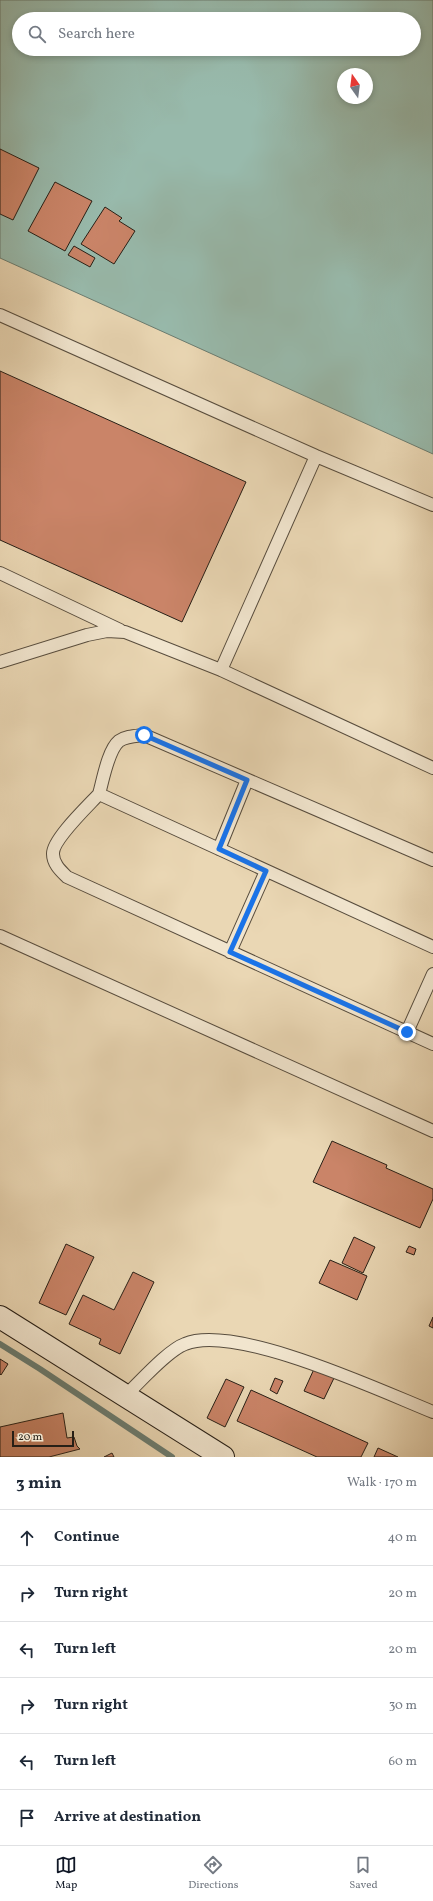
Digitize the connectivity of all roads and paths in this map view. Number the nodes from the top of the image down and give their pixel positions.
1 (0, 315) edge
2 (316, 456) junction
3 (433, 505) edge
4 (0, 573) edge
5 (125, 632) junction
6 (0, 662) edge
7 (221, 670) junction
8 (433, 768) edge
9 (247, 780) junction
10 (99, 794) junction
11 (219, 849) junction
12 (433, 860) edge
13 (266, 871) junction
14 (0, 936) edge
15 (433, 947) edge
16 (230, 952) junction
17 (433, 974) edge
18 (407, 1032) junction
19 (433, 1044) edge
20 (433, 1131) edge
21 (0, 1302) edge
22 (0, 1317) edge
23 (126, 1395) junction
24 (433, 1412) edge
25 (223, 1457) edge

1 - 2 lane
2 - 3 lane
2 - 7 lane
4 - 5 lane
5 - 6 lane
5 - 7 lane
7 - 8 lane
9 - 10 lane
9 - 11 lane
9 - 12 lane
10 - 11 lane
10 - 16 lane
11 - 13 lane
13 - 15 lane
13 - 16 lane
14 - 20 lane
16 - 18 lane
17 - 18 lane
18 - 19 lane
21 - 23 main road
22 - 23 main road
23 - 24 lane
23 - 25 main road

